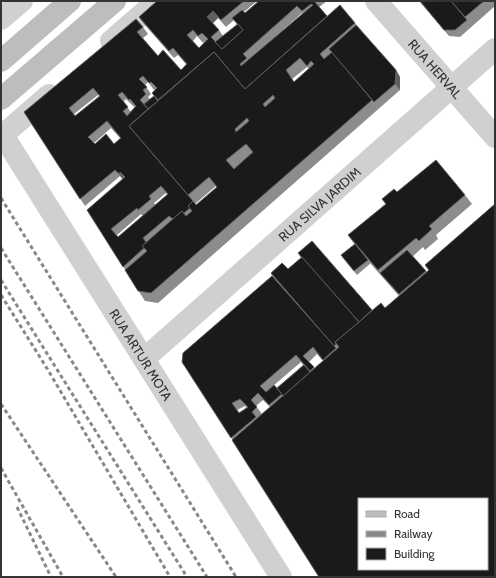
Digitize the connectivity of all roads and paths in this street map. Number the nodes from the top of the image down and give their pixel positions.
1 (22, 1) edge
2 (70, 1) edge
3 (115, 1) edge
4 (157, 1) edge
5 (376, 1) edge
6 (1, 19) edge
7 (495, 49) edge
8 (98, 53) edge
9 (1, 61) edge
10 (62, 84) edge
11 (452, 87) junction
12 (1, 99) edge
13 (2, 134) edge
14 (495, 137) edge
15 (144, 359) junction
16 (282, 577) edge

1 - 6 street
2 - 9 main road
3 - 12 main road
4 - 8 street
5 - 11 street, RUA HERVAL
7 - 11 street, RUA SILVA JARDIM
10 - 13 street
11 - 14 street, RUA HERVAL
11 - 15 street, RUA SILVA JARDIM
13 - 15 street, RUA ARTUR MOTA
15 - 16 street, RUA ARTUR MOTA

